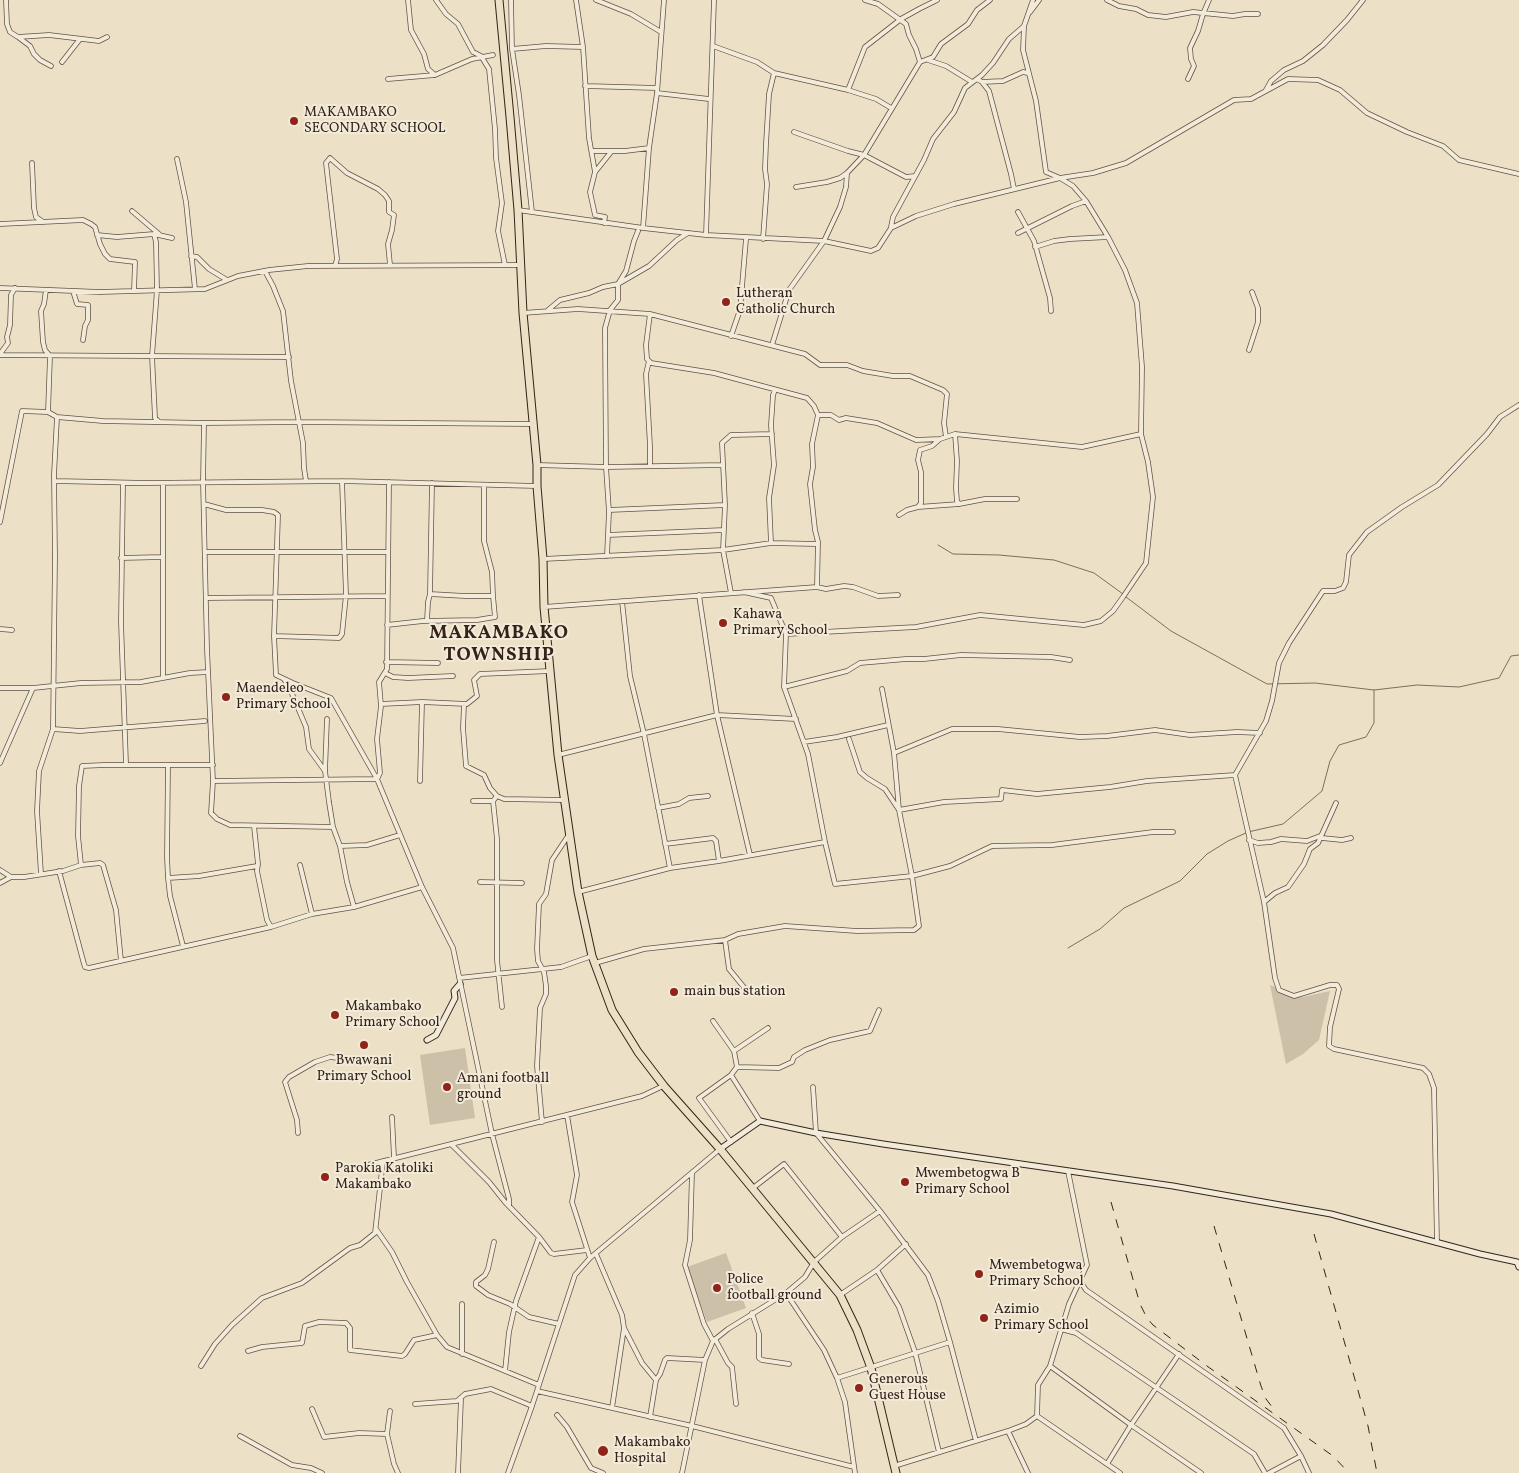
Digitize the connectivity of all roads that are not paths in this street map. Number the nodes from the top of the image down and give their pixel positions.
1 (6, 0) edge
2 (408, 0) edge
3 (436, 0) edge
4 (499, 0) edge
5 (511, 0) edge
6 (576, 0) edge
7 (596, 0) edge
8 (664, 0) edge
9 (714, 0) edge
10 (865, 0) edge
11 (937, 0) edge
12 (990, 0) edge
13 (1033, 0) edge
14 (1039, 0) edge
15 (1107, 0) edge
16 (1209, 0) edge
17 (1363, 0) edge
18 (1028, 14) junction
19 (1203, 14) junction
20 (1258, 14) dead end
21 (901, 20) junction
22 (1024, 26) junction
23 (661, 32) junction
24 (18, 37) junction
25 (106, 37) dead end
26 (80, 39) junction
27 (713, 46) junction
28 (583, 47) junction
29 (512, 49) junction
30 (493, 55) dead end
31 (481, 56) junction
32 (926, 60) junction
33 (62, 62) dead end
34 (920, 62) junction
35 (51, 66) dead end
36 (1028, 72) junction
37 (774, 74) junction
38 (435, 76) junction
39 (388, 79) dead end
40 (975, 80) junction
41 (1188, 80) dead end
42 (982, 82) junction
43 (585, 86) junction
44 (848, 90) junction
45 (657, 91) junction
46 (1265, 91) junction
47 (709, 98) junction
48 (891, 108) junction
49 (794, 132) dead end
50 (649, 148) junction
51 (592, 151) junction
52 (610, 152) junction
53 (864, 155) junction
54 (177, 159) dead end
55 (32, 162) dead end
56 (596, 172) junction
57 (847, 173) junction
58 (1519, 174) edge
59 (915, 176) junction
60 (1060, 178) junction
61 (796, 187) dead end
62 (1014, 189) junction
63 (1086, 201) junction
64 (518, 210) junction
65 (132, 211) dead end
66 (532, 212) junction
67 (1018, 212) dead end
68 (43, 222) junction
69 (604, 223) junction
70 (0, 224) edge
71 (643, 228) junction
72 (891, 228) junction
73 (1028, 228) junction
74 (638, 231) dead end
75 (688, 233) junction
76 (1018, 233) dead end
77 (154, 234) junction
78 (97, 235) junction
79 (161, 235) junction
80 (706, 236) junction
81 (172, 238) dead end
82 (1108, 238) junction
83 (746, 239) junction
84 (763, 239) junction
85 (824, 241) junction
86 (1035, 246) junction
87 (191, 256) junction
88 (390, 265) junction
89 (505, 265) junction
90 (521, 265) junction
91 (335, 266) junction
92 (265, 271) junction
93 (227, 280) junction
94 (618, 284) junction
95 (0, 288) edge
96 (15, 288) junction
97 (195, 289) junction
98 (46, 290) junction
99 (157, 290) junction
100 (73, 291) junction
101 (134, 291) junction
102 (1252, 292) dead end
103 (610, 310) junction
104 (547, 311) junction
105 (1051, 311) dead end
106 (523, 313) junction
107 (650, 314) junction
108 (731, 336) junction
109 (83, 340) dead end
110 (772, 346) junction
111 (1249, 350) dead end
112 (0, 354) edge
113 (50, 356) junction
114 (152, 356) junction
115 (289, 357) junction
116 (649, 361) junction
117 (775, 390) junction
118 (1519, 405) edge
119 (48, 412) junction
120 (818, 415) junction
121 (57, 417) junction
122 (204, 422) junction
123 (298, 422) junction
124 (160, 423) junction
125 (532, 424) junction
126 (772, 434) junction
127 (955, 434) junction
128 (1141, 434) junction
129 (946, 437) junction
130 (940, 439) junction
131 (723, 464) junction
132 (537, 465) junction
133 (650, 465) junction
134 (606, 467) junction
135 (55, 481) junction
136 (306, 481) junction
137 (342, 481) junction
138 (123, 482) junction
139 (203, 482) junction
140 (389, 482) junction
141 (163, 483) junction
142 (432, 483) junction
143 (484, 485) junction
144 (537, 486) junction
145 (0, 494) edge
146 (5, 495) junction
147 (1017, 498) dead end
148 (204, 504) junction
149 (959, 504) junction
150 (725, 505) junction
151 (918, 507) junction
152 (609, 510) junction
153 (898, 515) dead end
154 (0, 522) edge
155 (724, 530) junction
156 (608, 535) junction
157 (771, 543) junction
158 (818, 544) junction
159 (723, 550) junction
160 (205, 552) junction
161 (278, 552) junction
162 (345, 552) junction
163 (387, 552) junction
164 (607, 556) junction
165 (162, 557) junction
166 (121, 558) junction
167 (543, 559) junction
168 (818, 587) junction
169 (744, 592) junction
170 (731, 593) junction
171 (430, 594) junction
172 (346, 595) junction
173 (898, 595) dead end
174 (276, 596) junction
175 (387, 596) junction
176 (493, 596) junction
177 (699, 596) junction
178 (206, 598) junction
179 (622, 601) junction
180 (544, 607) junction
181 (427, 621) junction
182 (387, 624) junction
183 (0, 629) edge
184 (12, 630) dead end
185 (786, 634) junction
186 (274, 636) junction
187 (1070, 660) dead end
188 (386, 662) junction
189 (438, 663) dead end
190 (550, 671) junction
191 (208, 672) junction
192 (385, 673) junction
193 (453, 676) dead end
194 (162, 677) junction
195 (284, 678) junction
196 (122, 682) junction
197 (54, 686) junction
198 (784, 687) junction
199 (0, 688) edge
200 (33, 688) junction
201 (882, 689) dead end
202 (422, 702) junction
203 (381, 704) junction
204 (464, 704) junction
205 (717, 715) junction
206 (327, 719) dead end
207 (796, 719) junction
208 (205, 721) dead end
209 (888, 725) junction
210 (125, 728) junction
211 (53, 729) junction
212 (1260, 733) junction
213 (644, 734) junction
214 (849, 739) dead end
215 (804, 742) junction
216 (894, 753) junction
217 (558, 756) junction
218 (0, 764) edge
219 (126, 764) junction
220 (168, 765) junction
221 (213, 765) junction
222 (325, 771) junction
223 (1235, 775) junction
224 (377, 779) junction
225 (213, 781) junction
226 (328, 781) junction
227 (420, 781) dead end
228 (497, 796) junction
229 (708, 796) dead end
230 (564, 800) junction
231 (473, 801) dead end
232 (494, 801) junction
233 (1336, 802) dead end
234 (658, 808) junction
235 (899, 810) junction
236 (254, 826) junction
237 (333, 828) junction
238 (1173, 832) dead end
239 (570, 834) junction
240 (400, 835) junction
241 (1320, 836) junction
242 (1350, 838) dead end
243 (1250, 840) junction
244 (825, 842) junction
245 (665, 844) junction
246 (340, 846) junction
247 (750, 855) junction
248 (719, 861) junction
249 (81, 865) junction
250 (300, 865) dead end
251 (257, 866) junction
252 (670, 868) junction
253 (0, 870) edge
254 (59, 871) junction
255 (41, 874) junction
256 (912, 876) junction
257 (11, 877) junction
258 (168, 878) junction
259 (480, 882) dead end
260 (496, 882) junction
261 (0, 883) edge
262 (522, 883) dead end
263 (422, 887) junction
264 (578, 892) junction
265 (1264, 902) junction
266 (354, 907) junction
267 (312, 914) junction
268 (271, 927) junction
269 (725, 940) junction
270 (183, 946) junction
271 (593, 960) junction
272 (121, 961) junction
273 (542, 970) junction
274 (499, 973) junction
275 (459, 978) junction
276 (460, 984) junction
277 (747, 991) dead end
278 (502, 1007) dead end
279 (879, 1010) dead end
280 (713, 1021) dead end
281 (768, 1028) dead end
282 (427, 1040) dead end
283 (734, 1051) junction
284 (338, 1058) dead end
285 (737, 1067) junction
286 (731, 1075) junction
287 (664, 1086) junction
288 (813, 1087) dead end
289 (567, 1115) junction
290 (392, 1117) dead end
291 (760, 1121) junction
292 (542, 1122) junction
293 (298, 1133) dead end
294 (816, 1133) junction
295 (492, 1134) junction
296 (731, 1142) junction
297 (452, 1144) junction
298 (720, 1150) junction
299 (394, 1158) junction
300 (383, 1161) junction
301 (364, 1166) dead end
302 (1068, 1171) junction
303 (692, 1173) junction
304 (752, 1188) junction
305 (509, 1206) junction
306 (880, 1211) junction
307 (376, 1229) junction
308 (538, 1237) junction
309 (842, 1237) junction
310 (494, 1242) dead end
311 (1437, 1243) junction
312 (906, 1244) junction
313 (587, 1250) junction
314 (596, 1254) junction
315 (590, 1258) junction
316 (814, 1262) junction
317 (1518, 1264) edge
318 (877, 1270) junction
319 (1080, 1280) junction
320 (786, 1293) junction
321 (840, 1295) junction
322 (462, 1304) dead end
323 (516, 1308) junction
324 (752, 1313) junction
325 (559, 1324) junction
326 (624, 1328) junction
327 (1061, 1330) junction
328 (437, 1335) junction
329 (714, 1340) junction
330 (950, 1342) junction
331 (248, 1351) dead end
332 (915, 1352) junction
333 (462, 1354) junction
334 (1179, 1354) junction
335 (705, 1360) junction
336 (790, 1364) dead end
337 (201, 1366) dead end
338 (1050, 1366) junction
339 (871, 1368) junction
340 (505, 1371) junction
341 (837, 1378) junction
342 (656, 1380) junction
343 (539, 1385) junction
344 (1156, 1388) junction
345 (537, 1391) junction
346 (461, 1399) junction
347 (415, 1404) dead end
348 (736, 1404) dead end
349 (532, 1406) junction
350 (612, 1408) junction
351 (312, 1409) dead end
352 (390, 1411) dead end
353 (557, 1415) dead end
354 (1037, 1416) junction
355 (650, 1417) junction
356 (1131, 1425) junction
357 (692, 1426) junction
358 (1008, 1431) junction
359 (387, 1434) junction
360 (240, 1436) dead end
361 (976, 1441) junction
362 (939, 1452) junction
363 (1301, 1456) junction
364 (1106, 1464) junction
365 (854, 1467) junction
366 (895, 1470) edge
367 (682, 1472) edge
368 (322, 1473) edge
369 (398, 1473) edge
370 (458, 1473) edge
371 (508, 1473) edge
372 (603, 1473) edge
373 (688, 1473) edge
374 (855, 1473) edge
375 (1028, 1473) edge
376 (1120, 1473) edge
377 (1201, 1473) edge
378 (1267, 1473) edge
379 (1309, 1473) edge

1 - 24 street
2 - 38 street
3 - 31 street
4 - 64 highway
5 - 29 street
6 - 28 street
7 - 23 street
8 - 23 street
9 - 27 street
10 - 21 street
11 - 21 street
12 - 32 street
13 - 18 street
14 - 18 street
15 - 19 street
16 - 19 street
17 - 46 street
18 - 22 street
19 - 20 street
19 - 41 street
21 - 34 street
21 - 44 street
22 - 36 street
22 - 40 street
23 - 45 street
24 - 26 street
24 - 35 street
25 - 26 street
26 - 33 street
27 - 37 street
27 - 47 street
28 - 29 street
28 - 43 street
29 - 66 street
30 - 31 street
31 - 38 street
31 - 89 street
32 - 34 street
32 - 40 street
34 - 48 street
36 - 42 street
36 - 60 street
37 - 44 street
37 - 84 street
38 - 39 street
40 - 42 street
40 - 59 street
42 - 62 street
43 - 45 street
43 - 51 street
44 - 48 street
45 - 47 street
45 - 50 street
46 - 58 street
46 - 60 street
47 - 80 street
48 - 53 street
49 - 53 street
50 - 52 street
50 - 71 street
51 - 52 street
51 - 56 street
52 - 56 street
53 - 57 street
53 - 59 street
54 - 87 street
55 - 68 street
56 - 69 street
57 - 61 street
57 - 85 street
59 - 72 street
60 - 62 street
60 - 63 street
62 - 72 street
63 - 73 street
63 - 82 street
64 - 66 street
64 - 90 highway
65 - 79 street
66 - 69 street
67 - 73 street
68 - 70 street
68 - 78 street
69 - 71 street
71 - 75 street
72 - 85 street
73 - 76 street
73 - 86 street
74 - 94 street
75 - 80 street
75 - 94 street
77 - 78 street
77 - 79 street
77 - 99 street
78 - 101 street
79 - 81 street
80 - 83 street
82 - 86 street
82 - 128 street
83 - 84 street
83 - 108 street
84 - 85 street
85 - 110 street
86 - 105 street
87 - 93 street
87 - 97 street
88 - 89 street
88 - 91 street
88 - 91 street
89 - 90 street
90 - 106 highway
91 - 92 street
92 - 93 street
92 - 115 street
93 - 97 street
94 - 103 street
94 - 104 street
95 - 96 street
96 - 98 street
96 - 112 street
97 - 99 street
98 - 100 street
98 - 113 street
99 - 101 street
99 - 114 street
100 - 101 street
100 - 109 street
102 - 111 street
103 - 104 street
103 - 107 street
103 - 134 street
104 - 106 street
106 - 125 highway
107 - 108 street
107 - 116 street
108 - 110 street
110 - 129 street
112 - 113 street
113 - 114 street
113 - 119 street
114 - 115 street
114 - 124 street
115 - 123 street
116 - 117 street
116 - 133 street
117 - 120 street
117 - 126 street
118 - 212 street
119 - 121 street
119 - 146 street
120 - 130 street
120 - 158 street
121 - 124 street
121 - 135 street
122 - 123 street
122 - 124 street
122 - 139 street
123 - 125 street
123 - 136 street
125 - 132 highway
126 - 131 street
126 - 157 street
127 - 128 street
127 - 129 street
127 - 149 street
128 - 185 street
129 - 130 street
130 - 151 street
131 - 133 street
131 - 150 street
132 - 134 street
132 - 144 highway
133 - 134 street
134 - 152 street
135 - 138 street
135 - 197 street
136 - 137 street
136 - 139 street
137 - 140 street
137 - 162 street
138 - 141 street
138 - 166 street
139 - 141 street
139 - 148 street
140 - 142 street
140 - 163 street
141 - 165 street
142 - 143 street
142 - 171 street
143 - 144 street
143 - 176 street
144 - 167 highway
145 - 146 street
146 - 154 street
147 - 149 street
148 - 160 street
148 - 161 street
149 - 151 street
150 - 152 street
150 - 155 street
151 - 153 street
152 - 156 street
155 - 156 street
155 - 159 street
156 - 164 street
157 - 158 street
157 - 159 street
158 - 168 street
159 - 164 street
159 - 170 street
160 - 161 street
160 - 178 street
161 - 162 street
161 - 174 street
162 - 163 street
162 - 172 street
163 - 175 street
164 - 167 street
165 - 166 street
165 - 194 street
166 - 196 street
167 - 180 highway
168 - 169 street
168 - 173 street
169 - 170 street
169 - 185 street
170 - 177 street
171 - 176 street
171 - 181 street
172 - 174 street
172 - 175 street
172 - 186 street
174 - 178 street
174 - 186 street
175 - 182 street
176 - 181 street
177 - 179 street
177 - 205 street
178 - 191 street
179 - 180 street
179 - 213 street
180 - 190 highway
181 - 182 street
182 - 188 street
183 - 184 street
185 - 198 street
186 - 195 street
187 - 198 street
188 - 189 street
188 - 192 street
190 - 204 street
190 - 217 highway
191 - 194 street
191 - 221 street
192 - 193 street
192 - 203 street
194 - 196 street
195 - 222 street
195 - 224 street
196 - 197 street
196 - 210 street
197 - 200 street
197 - 211 street
198 - 207 street
199 - 200 street
200 - 218 street
201 - 209 street
202 - 203 street
202 - 204 street
202 - 227 street
203 - 224 street
204 - 228 street
205 - 207 street
205 - 213 street
205 - 247 street
206 - 222 street
207 - 215 street
208 - 210 street
209 - 215 street
209 - 216 street
210 - 211 street
210 - 219 street
211 - 255 street
212 - 216 street
212 - 223 street
213 - 217 street
213 - 234 street
214 - 235 street
215 - 244 street
216 - 235 street
217 - 230 highway
219 - 220 street
219 - 249 street
220 - 221 street
220 - 258 street
221 - 225 street
222 - 226 street
223 - 235 street
223 - 243 street
224 - 226 street
224 - 240 street
225 - 226 street
225 - 236 street
226 - 237 street
228 - 230 street
228 - 232 street
229 - 234 street
230 - 239 highway
231 - 232 street
232 - 260 street
233 - 241 street
234 - 245 street
235 - 256 street
236 - 237 street
236 - 251 street
237 - 246 street
238 - 256 street
239 - 264 highway
239 - 273 street
240 - 246 street
240 - 263 street
241 - 242 street
241 - 243 street
241 - 265 street
243 - 265 street
244 - 247 street
244 - 256 street
245 - 248 street
245 - 252 street
246 - 266 street
247 - 248 street
248 - 252 street
249 - 254 street
249 - 272 street
250 - 267 street
251 - 258 street
251 - 268 street
252 - 264 street
253 - 257 street
254 - 255 street
254 - 272 street
255 - 257 street
256 - 269 street
257 - 261 street
258 - 270 street
259 - 260 street
260 - 262 street
260 - 274 street
263 - 266 street
263 - 275 street
264 - 271 highway
265 - 311 street
266 - 267 street
267 - 268 street
268 - 270 street
269 - 271 street
269 - 277 street
270 - 272 street
271 - 273 street
271 - 287 highway
273 - 274 street
273 - 292 street
274 - 275 street
274 - 278 street
275 - 276 street
276 - 282 street
276 - 295 street
279 - 285 street
280 - 283 street
281 - 283 street
283 - 285 street
284 - 293 street
285 - 286 street
286 - 291 street
286 - 296 street
287 - 289 street
287 - 298 highway
288 - 294 street
289 - 292 street
289 - 313 street
290 - 299 street
291 - 294 street
291 - 296 street
292 - 295 street
294 - 302 street
294 - 306 street
295 - 297 street
295 - 305 street
296 - 298 street
297 - 299 street
297 - 305 street
298 - 303 street
298 - 304 highway
299 - 300 street
300 - 301 street
300 - 307 street
302 - 311 street
302 - 319 street
303 - 314 street
303 - 329 street
304 - 309 street
304 - 316 highway
305 - 308 street
306 - 309 street
306 - 312 street
307 - 328 street
307 - 337 street
308 - 313 street
308 - 323 street
309 - 316 street
310 - 323 street
311 - 317 street
312 - 318 street
312 - 330 street
313 - 315 street
314 - 315 street
314 - 326 street
315 - 325 street
316 - 320 street
316 - 321 highway
318 - 321 street
318 - 332 street
319 - 327 street
319 - 334 street
320 - 324 street
320 - 341 street
321 - 339 highway
322 - 333 street
323 - 325 street
323 - 340 street
324 - 329 street
324 - 336 street
325 - 343 street
326 - 342 street
326 - 350 street
327 - 338 street
327 - 344 street
328 - 331 street
328 - 333 street
329 - 335 street
329 - 348 street
330 - 332 street
330 - 361 street
332 - 339 street
332 - 362 street
333 - 340 street
334 - 344 street
334 - 363 street
335 - 342 street
335 - 357 street
338 - 354 street
338 - 356 street
339 - 341 street
339 - 366 highway
340 - 343 street
341 - 365 street
342 - 355 street
343 - 345 street
344 - 356 street
344 - 378 street
345 - 349 street
345 - 350 street
346 - 347 street
346 - 349 street
346 - 370 street
349 - 371 street
350 - 355 street
351 - 359 street
352 - 359 street
353 - 372 street
354 - 358 street
354 - 364 street
355 - 357 street
356 - 364 street
356 - 377 street
357 - 365 street
357 - 367 street
358 - 361 street
358 - 375 street
359 - 369 street
360 - 368 street
361 - 362 street
362 - 366 street
363 - 378 street
363 - 379 street
364 - 376 street
365 - 374 street
367 - 373 street

